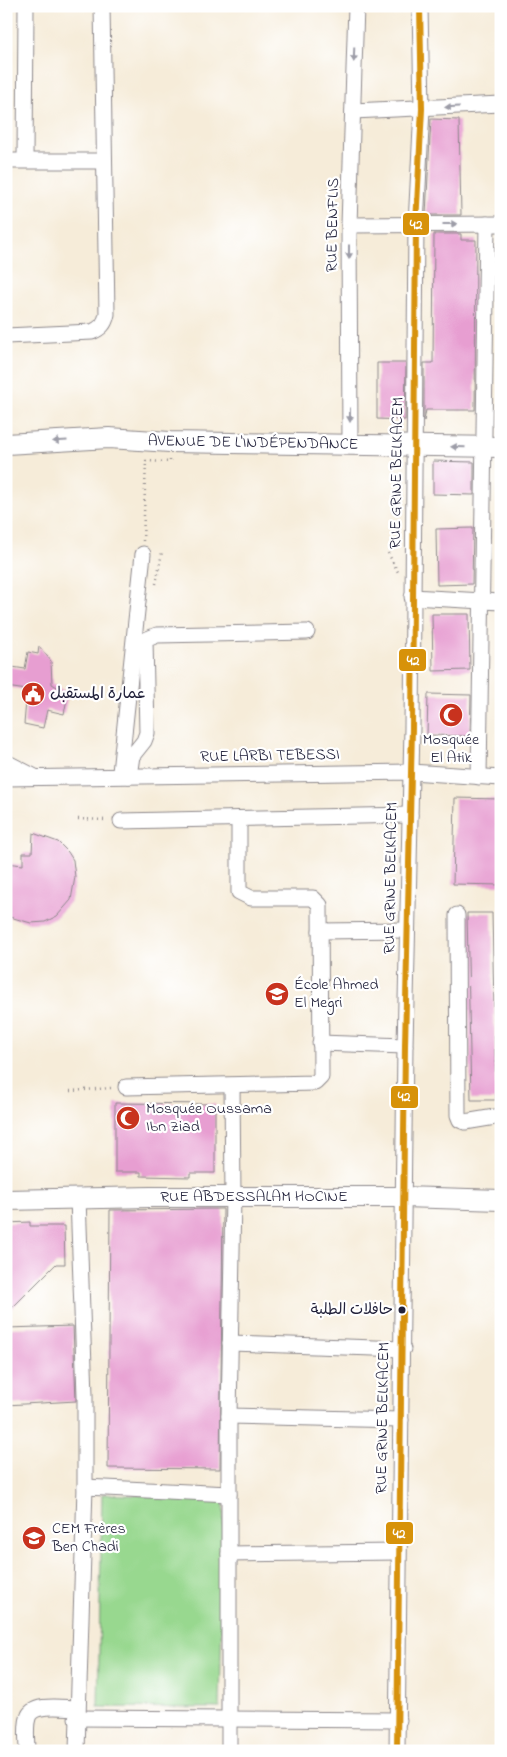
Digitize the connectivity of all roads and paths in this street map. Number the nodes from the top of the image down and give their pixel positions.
1 (26, 6) edge
2 (102, 6) edge
3 (356, 6) edge
4 (420, 6) edge
5 (501, 104) edge
6 (422, 110) junction
7 (352, 111) junction
8 (25, 160) junction
9 (6, 161) edge
10 (104, 161) junction
11 (416, 224) junction
12 (494, 224) edge
13 (349, 225) junction
14 (6, 336) edge
15 (170, 442) junction
16 (6, 444) edge
17 (350, 445) junction
18 (415, 445) junction
19 (493, 448) edge
20 (143, 554) joint
21 (412, 597) junction
22 (483, 602) junction
23 (501, 602) edge
24 (307, 632) dead end
25 (6, 762) edge
26 (411, 772) junction
27 (124, 776) junction
28 (479, 777) junction
29 (6, 778) edge
30 (39, 778) junction
31 (501, 778) edge
32 (410, 815) junction
33 (78, 819) dead end
34 (239, 819) junction
35 (121, 821) joint
36 (457, 915) dead end
37 (407, 930) junction
38 (320, 931) junction
39 (320, 1043) junction
40 (405, 1046) junction
41 (232, 1086) junction
42 (126, 1087) joint
43 (70, 1091) dead end
44 (501, 1116) edge
45 (233, 1197) junction
46 (403, 1197) junction
47 (78, 1198) junction
48 (6, 1200) edge
49 (501, 1200) edge
50 (230, 1343) junction
51 (403, 1349) junction
52 (228, 1416) junction
53 (401, 1420) junction
54 (85, 1487) junction
55 (229, 1494) junction
56 (398, 1552) junction
57 (229, 1554) junction
58 (76, 1713) junction
59 (228, 1718) junction
60 (399, 1720) junction
61 (27, 1751) edge
62 (77, 1751) edge
63 (230, 1751) edge
64 (397, 1751) edge

1 - 8 street
2 - 10 street
3 -> 7 street, RUE BENFLIS
4 - 6 street, RUE GRINE BELKACEM
5 -> 6 street
6 - 7 street
6 - 11 street, RUE GRINE BELKACEM
7 - 13 street, RUE BENFLIS
8 - 9 street
8 - 10 street
10 - 14 street
11 -> 12 street
11 - 13 street
11 - 18 street, RUE GRINE BELKACEM
12 - 19 street
13 -> 17 street, RUE BENFLIS
15 -> 16 main road, AVENUE DE L'INDÉPENDANCE
15 - 17 main road, AVENUE DE L'INDÉPENDANCE
15 - 20 path
17 - 18 main road, AVENUE DE L'INDÉPENDANCE
19 -> 18 main road, AVENUE DE L'INDÉPENDANCE
18 - 21 street, RUE GRINE BELKACEM
19 - 22 street
20 - 27 street
21 - 22 street
21 - 26 street, RUE GRINE BELKACEM
22 - 23 street
22 - 28 street
24 - 27 street
25 - 30 street, RUE LARBI TEBESSI
26 - 27 street, RUE LARBI TEBESSI
26 - 28 street, RUE LARBI TEBESSI
26 - 32 street, RUE GRINE BELKACEM
27 - 30 street, RUE LARBI TEBESSI
28 - 31 street, RUE LARBI TEBESSI
29 - 30 street, RUE LARBI TEBESSI
32 - 34 street
32 - 37 street, RUE GRINE BELKACEM
33 - 35 path
34 - 35 street
34 - 38 street
36 - 44 street
37 - 38 street
37 - 40 street, RUE GRINE BELKACEM
38 - 39 street
39 - 40 street
39 - 41 street
40 - 46 street, RUE GRINE BELKACEM
41 - 42 street
41 - 45 street
42 - 43 path
45 - 46 main road, RUE ABDESSALAM HOCINE
45 - 47 main road, RUE ABDESSALAM HOCINE
45 - 50 street
46 - 49 main road, RUE ABDESSALAM HOCINE
46 - 51 street, RUE GRINE BELKACEM
47 - 48 main road, RUE ABDESSALAM HOCINE
47 - 54 street
50 - 51 street
50 - 52 street
51 - 53 street, RUE GRINE BELKACEM
52 - 53 street
52 - 55 street
53 - 56 street, RUE GRINE BELKACEM
54 - 55 street
54 - 58 street
55 - 57 street
56 - 57 street
56 - 60 street, RUE GRINE BELKACEM
57 - 59 street
58 - 59 street
58 - 61 street
58 - 62 street
59 - 60 street
59 - 63 street
60 - 64 street, RUE GRINE BELKACEM

